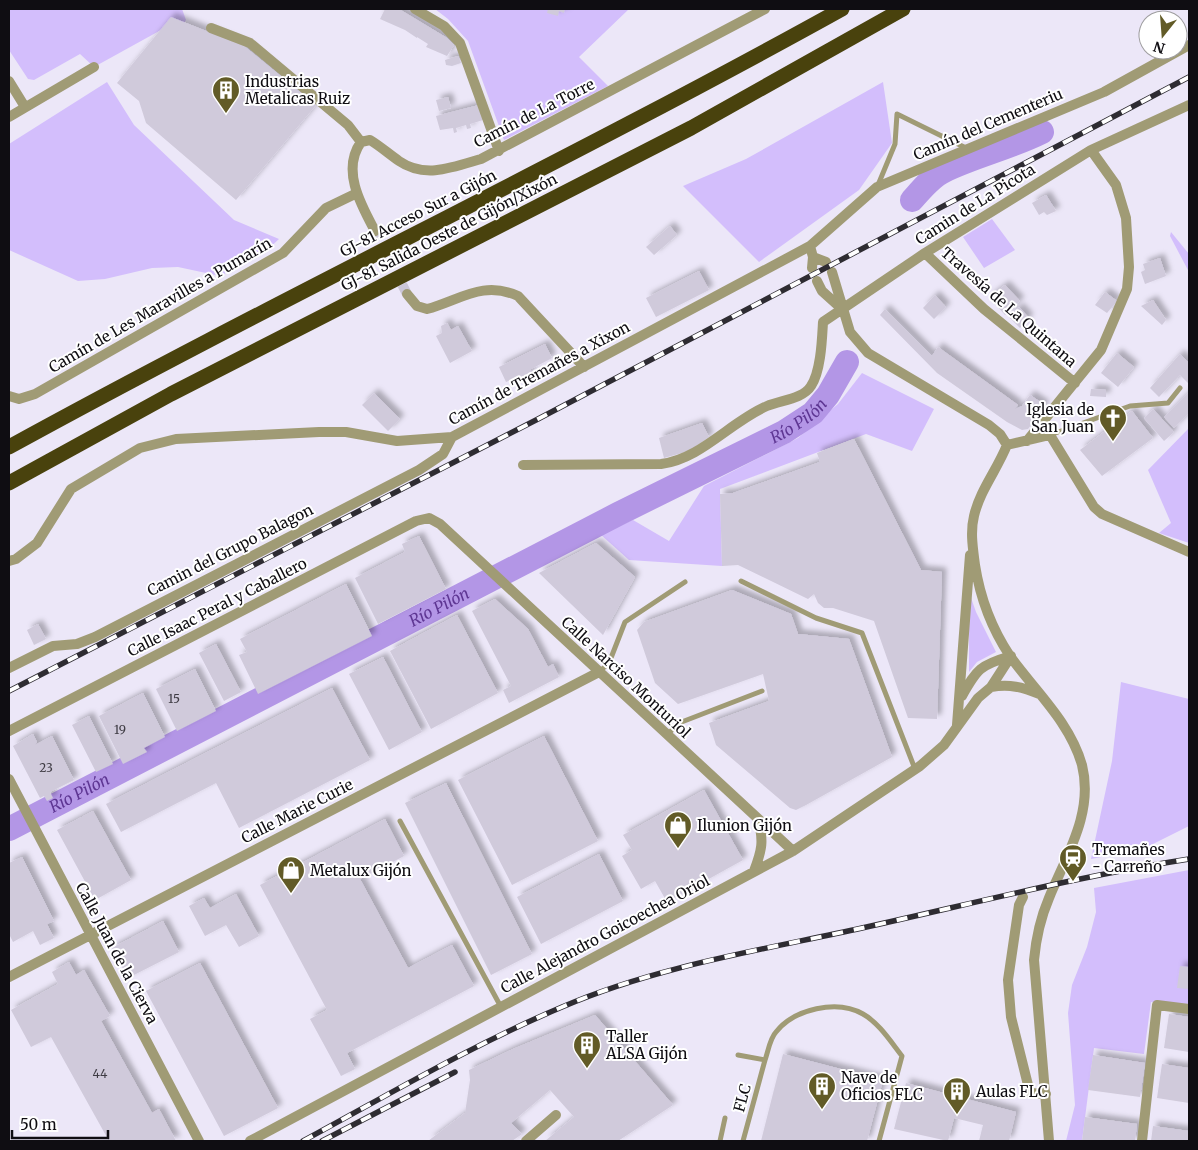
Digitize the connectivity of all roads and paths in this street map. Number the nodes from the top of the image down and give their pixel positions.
1 (415, 9) edge
2 (765, 9) edge
3 (842, 9) edge
4 (903, 9) edge
5 (211, 28) dead end
6 (1189, 45) edge
7 (94, 67) dead end
8 (9, 81) edge
9 (1189, 105) edge
10 (25, 107) junction
11 (9, 117) edge
12 (361, 142) junction
13 (966, 148) junction
14 (1091, 150) junction
15 (499, 151) junction
16 (877, 188) junction
17 (355, 194) junction
18 (375, 231) tunnel mouth
19 (810, 246) junction
20 (925, 253) junction
21 (813, 257) junction
22 (826, 262) dead end
23 (812, 268) dead end
24 (832, 272) dead end
25 (817, 281) dead end
26 (407, 294) tunnel mouth
27 (842, 310) junction
28 (584, 367) junction
29 (1074, 383) junction
30 (1180, 388) dead end
31 (9, 396) edge
32 (1050, 435) junction
33 (452, 437) junction
34 (1027, 441) junction
35 (1007, 445) junction
36 (9, 447) edge
37 (523, 465) dead end
38 (9, 484) edge
39 (440, 524) joint
40 (972, 542) junction
41 (1189, 552) edge
42 (9, 561) edge
43 (742, 581) dead end
44 (685, 582) dead end
45 (1011, 656) junction
46 (9, 668) edge
47 (599, 672) junction
48 (992, 688) junction
49 (762, 691) dead end
50 (1040, 694) junction
51 (960, 699) junction
52 (956, 729) junction
53 (9, 731) edge
54 (667, 735) junction
55 (915, 769) junction
56 (9, 779) edge
57 (757, 818) junction
58 (400, 821) dead end
59 (793, 851) junction
60 (754, 871) junction
61 (1023, 897) dead end
62 (91, 935) junction
63 (9, 977) edge
64 (501, 1007) junction
65 (1189, 1009) edge
66 (738, 1055) dead end
67 (765, 1060) junction
68 (1046, 1094) junction
69 (556, 1115) dead end
70 (725, 1118) dead end
71 (199, 1141) edge
72 (250, 1141) edge
73 (526, 1141) edge
74 (720, 1141) edge
75 (743, 1141) edge
76 (879, 1141) edge
77 (1049, 1141) edge
78 (1142, 1141) edge

1 - 15 street
2 - 15 street, Camín de La Torre
3 - 36 highway, GJ-81 Acceso Sur a Gijón
4 - 38 highway, GJ-81 Salida Oeste de Gijón/Xixón
5 - 12 street
6 - 13 street, Camín del Cementeriu
7 - 10 street
8 - 10 street
9 - 14 street, Camin de La Picota
10 - 11 street
12 - 15 street, Camín de La Torre
12 - 17 street
13 - 16 street, Camín del Cementeriu
13 - 16 lane
14 - 20 street, Camin de La Picota
14 - 29 street
16 - 19 street, Camín del Cementeriu
17 - 18 street
17 - 31 street, Camín de Les Maravilles a Pumarín
19 - 21 street
19 - 28 street, Camín de Tremañes a Xixon
20 - 27 street, Camin de La Picota
20 - 29 street, Travesía de La Quintana
21 - 22 street
21 - 23 street
24 - 27 street
25 - 27 street
26 - 28 street
27 - 35 street
27 - 37 street, Camin de La Picota
28 - 33 street, Camín de Tremañes a Xixon
29 - 34 street
30 - 32 lane
32 - 34 street
32 - 41 street
33 - 42 street, Camín de Tremañes a Xixon
33 - 46 street, Camin del Grupo Balagon
34 - 35 street
35 - 40 street
39 - 47 street, Calle Narciso Monturiol
39 - 53 street, Calle Isaac Peral y Caballero
40 - 45 street
40 - 51 street
43 - 55 lane
44 - 47 lane
45 - 48 street, Calle Alejandro Goicoechea Oriol
45 - 50 street
45 - 51 street
47 - 54 street, Calle Narciso Monturiol
47 - 62 street, Calle Marie Curie
48 - 50 street
48 - 52 street, Calle Alejandro Goicoechea Oriol
49 - 54 lane
50 - 68 street
51 - 52 street
52 - 55 street, Calle Alejandro Goicoechea Oriol
54 - 57 street, Calle Narciso Monturiol
55 - 59 street, Calle Alejandro Goicoechea Oriol
56 - 62 street, Calle Juan de la Cierva
57 - 59 street, Calle Narciso Monturiol
57 - 60 street
58 - 64 lane
59 - 60 street, Calle Alejandro Goicoechea Oriol
60 - 64 street, Calle Alejandro Goicoechea Oriol
61 - 68 street
62 - 63 street, Calle Marie Curie
62 - 71 street, Calle Juan de la Cierva
64 - 72 street, Calle Alejandro Goicoechea Oriol
65 - 78 street
66 - 67 lane
67 - 75 lane, FLC
67 - 76 lane, FLC
68 - 77 street
69 - 73 street
70 - 74 lane

